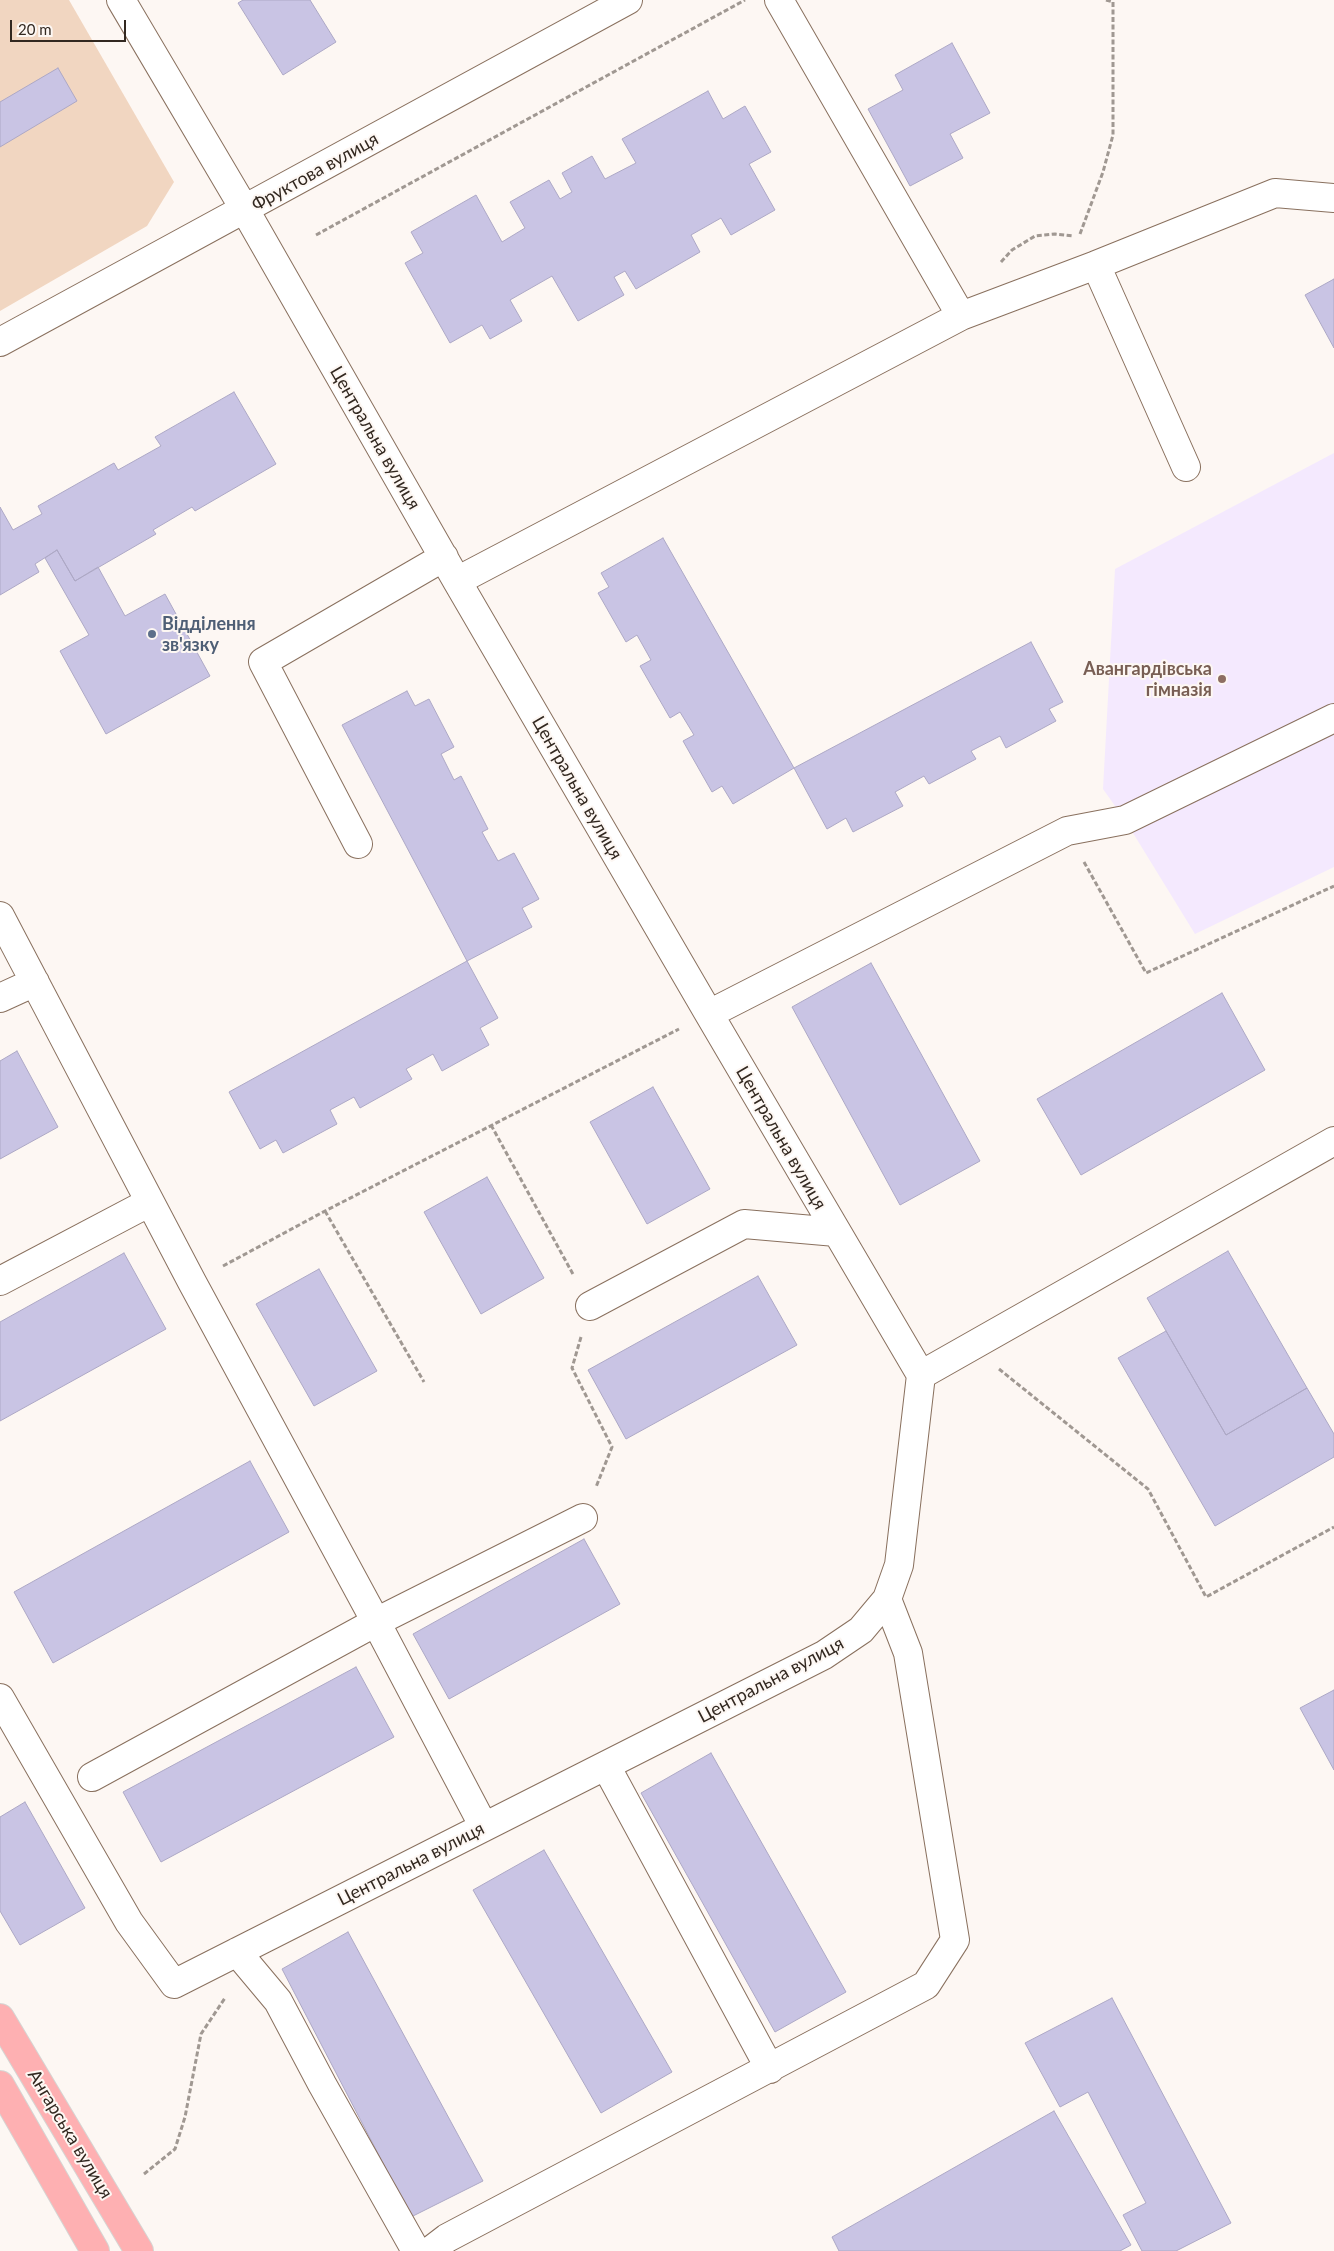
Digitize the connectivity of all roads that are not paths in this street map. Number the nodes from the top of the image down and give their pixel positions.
1 (121, 0) edge
2 (628, 0) edge
3 (779, 0) edge
4 (1334, 198) edge
5 (245, 210) junction
6 (1096, 265) junction
7 (961, 316) junction
8 (0, 342) edge
9 (1186, 467) dead end
10 (444, 558) junction
11 (457, 581) junction
12 (1334, 718) edge
13 (358, 844) dead end
14 (0, 916) edge
15 (35, 982) junction
16 (0, 998) edge
17 (709, 1014) junction
18 (1334, 1140) edge
19 (150, 1202) junction
20 (836, 1232) junction
21 (0, 1281) edge
22 (590, 1306) road end
23 (921, 1375) junction
24 (583, 1518) road end
25 (887, 1599) junction
26 (376, 1622) junction
27 (0, 1698) edge
28 (606, 1766) junction
29 (92, 1777) dead end
30 (484, 1827) junction
31 (237, 1952) junction
32 (0, 2018) edge
33 (770, 2069) junction
34 (0, 2085) edge
35 (95, 2251) edge
36 (139, 2251) edge
37 (416, 2251) edge
38 (430, 2251) edge

1 - 5 street, Центральна вулиця
2 - 5 street, Фруктова вулиця
3 - 7 street
4 - 6 street
5 - 8 street, Фруктова вулиця
5 - 10 street, Центральна вулиця
6 - 7 street
6 - 9 street
7 - 11 street
10 - 11 street, Центральна вулиця
10 - 13 street
11 - 17 street, Центральна вулиця
12 - 17 street
14 - 15 street
15 - 16 street
15 - 19 street
17 - 20 street, Центральна вулиця
18 - 23 street
19 - 21 street
19 - 26 street
20 - 22 street
20 - 23 street, Центральна вулиця
23 - 25 street, Центральна вулиця
24 - 26 street
25 - 28 street, Центральна вулиця
25 - 33 street
26 - 29 street
26 - 30 street
27 - 31 street, Центральна вулиця
28 - 30 street, Центральна вулиця
28 - 33 street
30 - 31 street, Центральна вулиця
31 - 37 street
32 - 36 main road, Ангарська вулиця
33 - 38 street
34 - 35 main road, Ангарська вулиця

